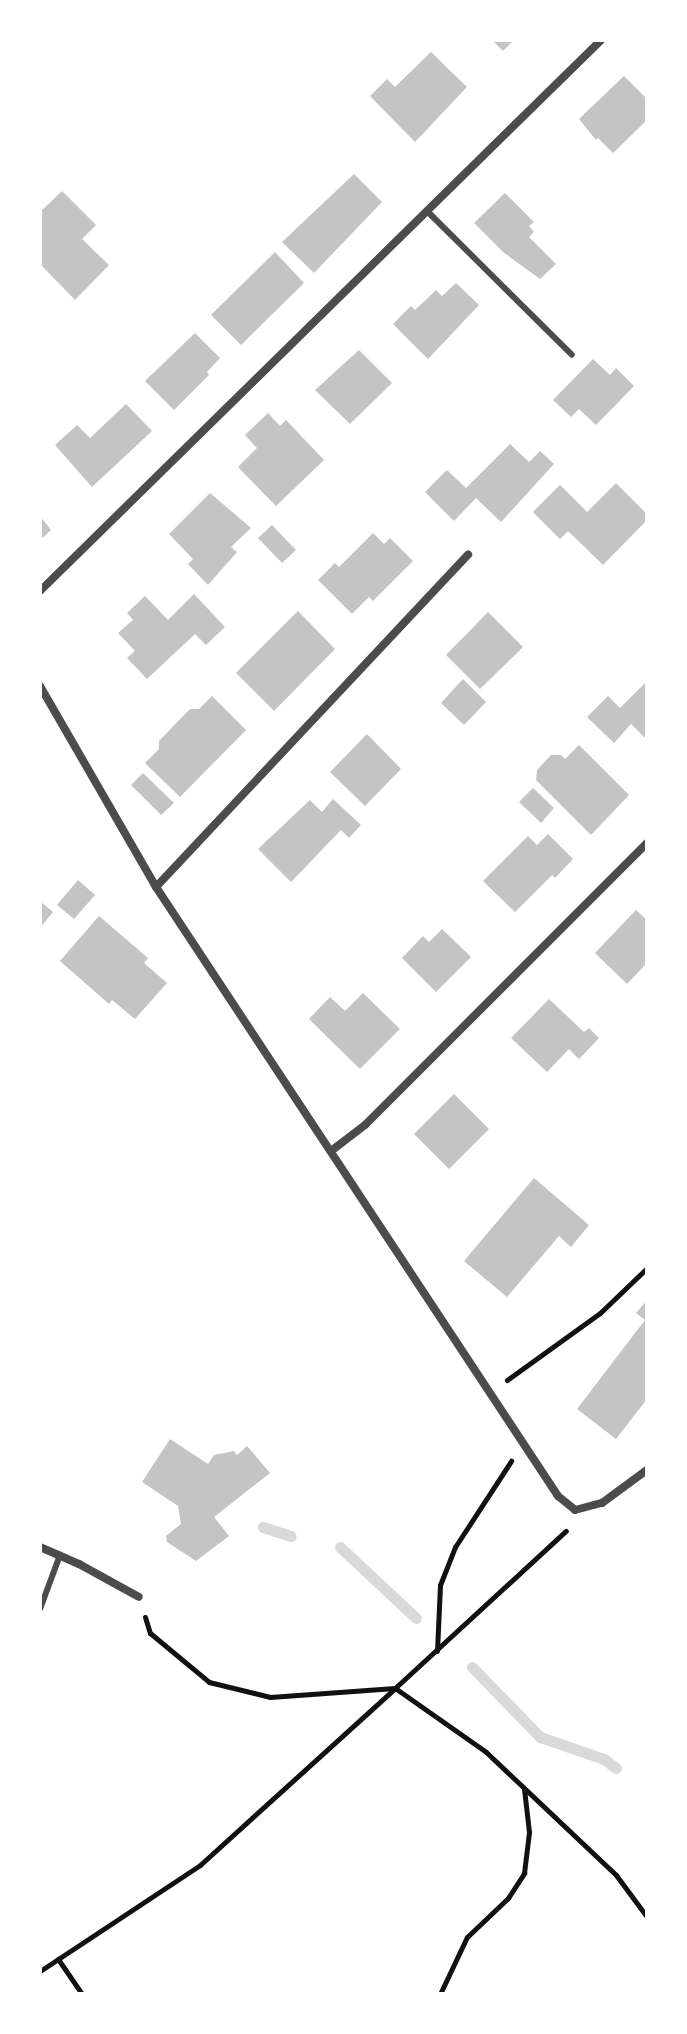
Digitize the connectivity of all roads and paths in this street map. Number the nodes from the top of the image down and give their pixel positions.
1 (601, 40) edge
2 (427, 211) junction
3 (572, 355) dead end
4 (468, 555) dead end
5 (40, 591) edge
6 (40, 686) edge
7 (647, 843) edge
8 (156, 887) junction
9 (331, 1151) junction
10 (647, 1268) edge
11 (490, 1393) junction
12 (523, 1444) junction
13 (647, 1470) edge
14 (575, 1510) junction
15 (40, 1547) edge
16 (60, 1555) junction
17 (139, 1597) joint
18 (40, 1609) edge
19 (437, 1651) junction
20 (395, 1688) junction
21 (524, 1788) junction
22 (647, 1917) edge
23 (58, 1959) junction
24 (40, 1971) edge
25 (82, 1994) edge
26 (440, 1994) edge

1 - 2 street
2 - 3 lane
2 - 5 street
4 - 8 street
6 - 8 street
7 - 9 street
8 - 9 street
9 - 11 street
10 - 11 path
11 - 12 street
12 - 14 street
12 - 19 path
13 - 14 street
14 - 19 path
15 - 16 street
16 - 17 street
16 - 18 lane
17 - 20 path
19 - 20 path
20 - 21 path
20 - 23 path
21 - 22 path
21 - 26 path
23 - 24 path
23 - 25 path

